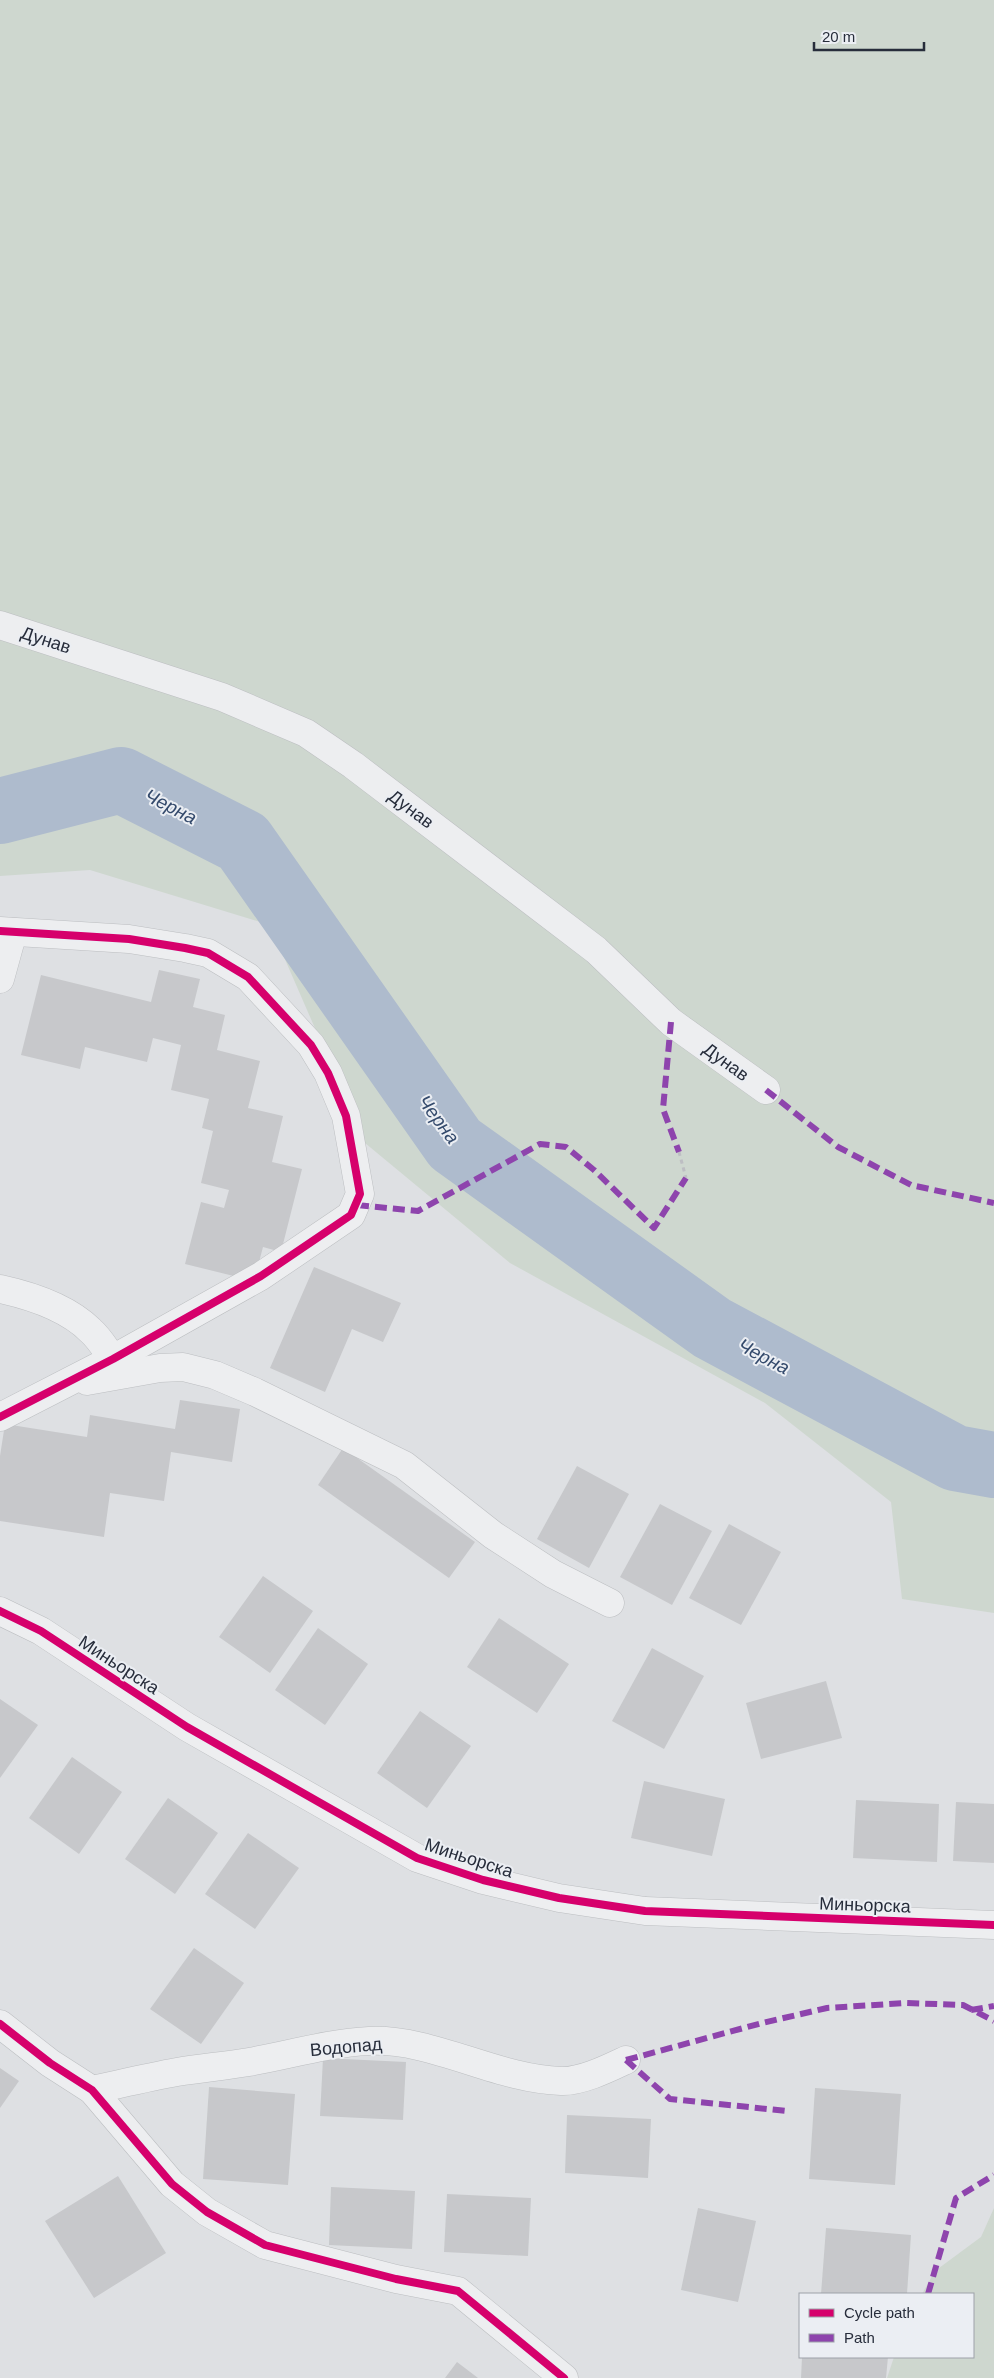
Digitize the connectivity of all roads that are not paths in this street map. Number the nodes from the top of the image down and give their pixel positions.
1 (0, 625) edge
2 (7, 932) edge
3 (0, 979) edge
4 (766, 1090) dead end
5 (0, 1289) edge
6 (113, 1359) junction
7 (66, 1384) junction
8 (0, 1417) edge
9 (610, 1603) dead end
10 (0, 1611) edge
11 (994, 1925) edge
12 (0, 2024) edge
13 (626, 2060) dead end
14 (92, 2090) junction
15 (564, 2378) edge

1 - 4 street, Дунав
2 - 3 street
2 - 6 street
5 - 6 street
6 - 7 street
7 - 8 street
7 - 9 street
10 - 11 street, Миньорска
12 - 14 street
13 - 14 street, Водопад
14 - 15 street

